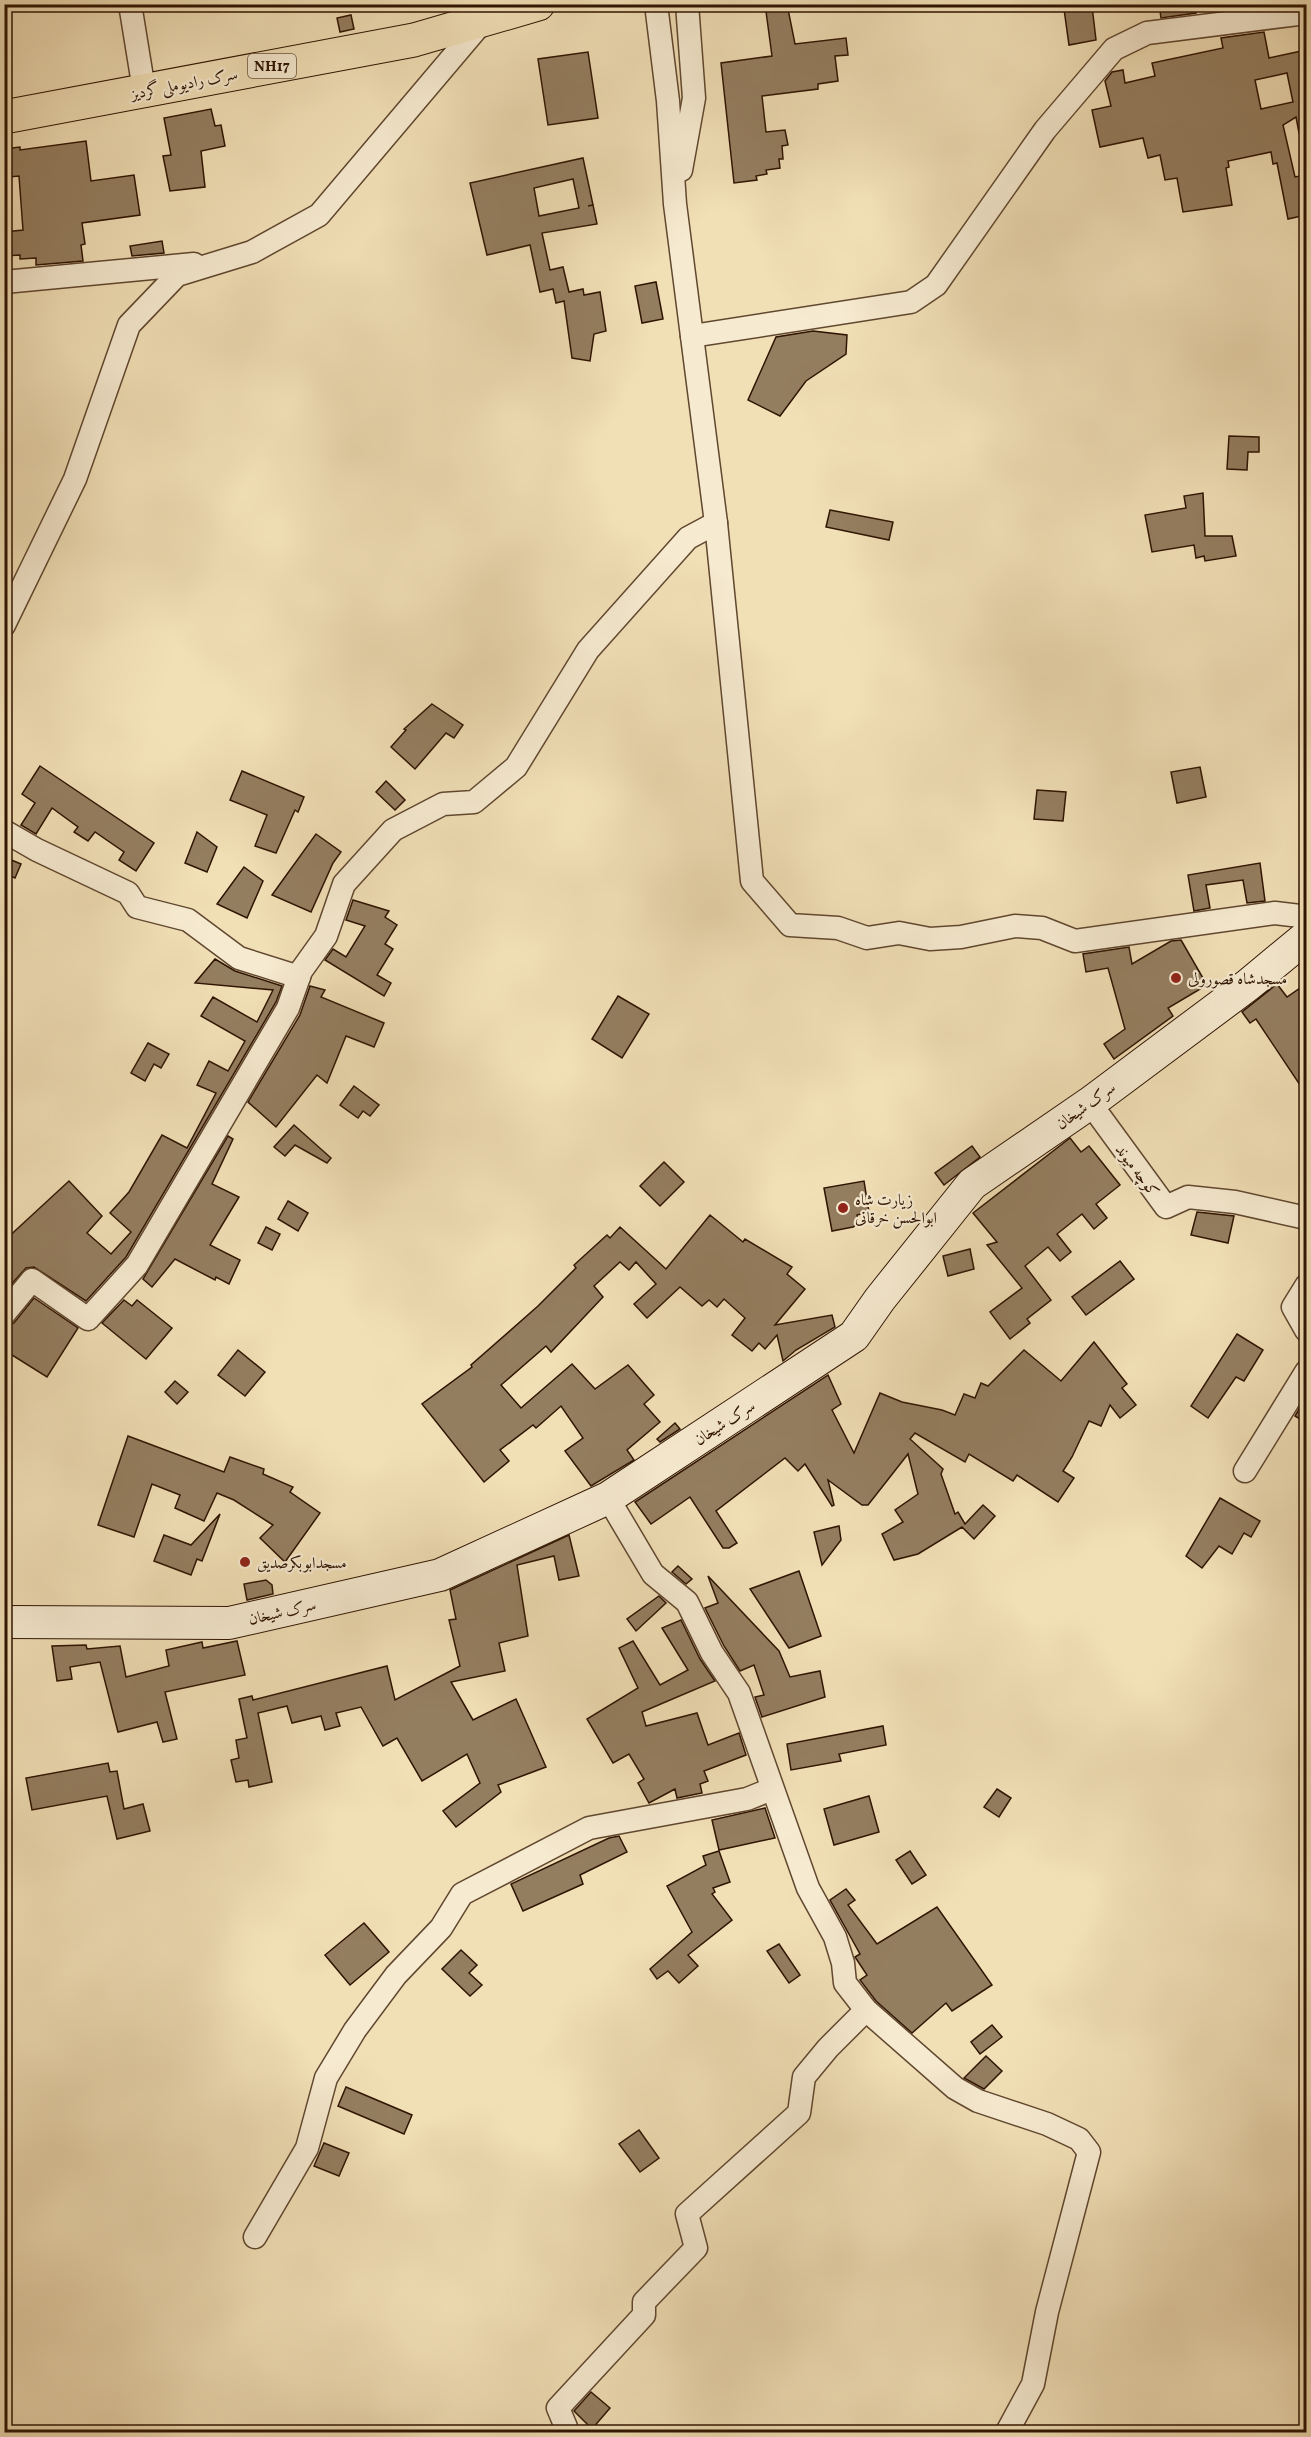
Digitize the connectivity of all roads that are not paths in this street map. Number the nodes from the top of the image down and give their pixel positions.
1 (130, 4) edge
2 (538, 4) edge
3 (656, 4) edge
4 (687, 4) edge
5 (1306, 13) edge
6 (484, 20) junction
7 (144, 90) junction
8 (4, 117) edge
9 (675, 204) junction
10 (217, 262) junction
11 (4, 282) edge
12 (692, 336) junction
13 (716, 523) junction
14 (4, 625) edge
15 (4, 831) edge
16 (1306, 922) edge
17 (1306, 937) edge
18 (299, 976) junction
19 (1090, 1103) junction
20 (1306, 1218) edge
21 (1306, 1286) edge
22 (4, 1314) edge
23 (1306, 1330) edge
24 (1306, 1372) edge
25 (1245, 1471) dead end
26 (608, 1498) junction
27 (4, 1622) edge
28 (772, 1789) junction
29 (866, 2010) junction
30 (255, 2237) dead end
31 (563, 2433) edge
32 (1008, 2433) edge

1 - 7 street
2 - 6 highway, سرک رادیوملی گردیز / NH17
3 - 9 street
4 - 9 street
5 - 12 street
6 - 7 highway, سرک رادیوملی گردیز / NH17
6 - 10 street
7 - 8 highway, سرک رادیوملی گردیز / NH17
9 - 12 street
10 - 11 street
10 - 14 street
12 - 13 street
13 - 16 street
13 - 18 street
15 - 18 street
17 - 19 street, سرک شیخان
18 - 22 street
19 - 20 street, کوچه میوند
19 - 26 street, سرک شیخان
21 - 23 street
24 - 25 street
26 - 27 street, سرک شیخان
26 - 28 street
28 - 29 street
28 - 30 street
29 - 31 street
29 - 32 street

